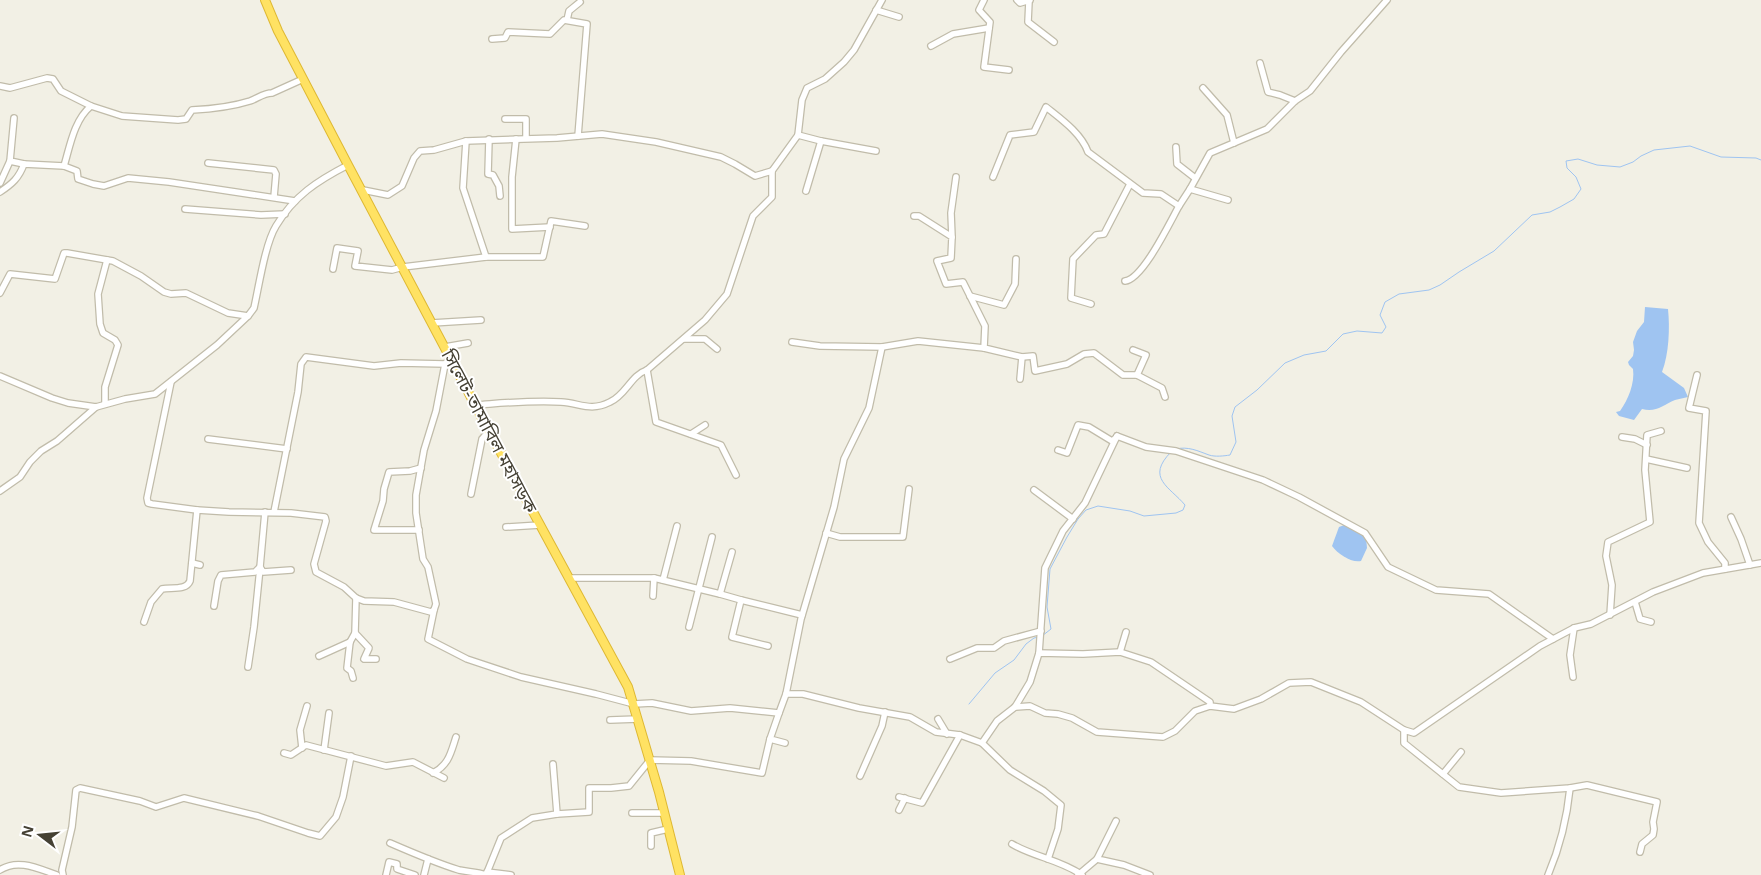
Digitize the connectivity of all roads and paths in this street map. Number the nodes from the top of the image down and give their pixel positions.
1 (265, 0) edge
2 (882, 0) edge
3 (984, 0) edge
4 (1017, 0) edge
5 (1029, 0) edge
6 (1387, 0) edge
7 (580, 2) dead end
8 (876, 10) junction
9 (899, 17) dead end
10 (567, 20) junction
11 (989, 28) junction
12 (492, 39) dead end
13 (1054, 42) dead end
14 (931, 46) dead end
15 (1260, 63) dead end
16 (1009, 70) dead end
17 (303, 79) junction
18 (0, 86) edge
19 (1203, 88) dead end
20 (1295, 102) junction
21 (90, 106) junction
22 (14, 118) dead end
23 (505, 119) dead end
24 (798, 134) junction
25 (578, 136) junction
26 (526, 138) junction
27 (489, 139) junction
28 (516, 139) junction
29 (466, 141) junction
30 (821, 141) junction
31 (1234, 143) junction
32 (1176, 146) dead end
33 (876, 151) dead end
34 (10, 161) junction
35 (24, 164) junction
36 (208, 164) dead end
37 (348, 165) junction
38 (64, 166) junction
39 (772, 171) junction
40 (993, 177) dead end
41 (956, 178) dead end
42 (1195, 178) junction
43 (0, 183) edge
44 (1130, 184) junction
45 (1190, 189) junction
46 (362, 190) junction
47 (806, 191) dead end
48 (0, 192) edge
49 (500, 196) dead end
50 (274, 197) junction
51 (1228, 200) dead end
52 (295, 201) junction
53 (1180, 206) junction
54 (185, 208) dead end
55 (285, 214) junction
56 (914, 216) dead end
57 (585, 226) dead end
58 (550, 228) junction
59 (952, 237) junction
60 (486, 257) junction
61 (1016, 259) dead end
62 (107, 260) junction
63 (403, 267) junction
64 (333, 269) dead end
65 (1125, 281) dead end
66 (0, 294) edge
67 (970, 296) junction
68 (1091, 304) dead end
69 (248, 316) junction
70 (480, 320) dead end
71 (432, 323) junction
72 (684, 339) junction
73 (792, 342) dead end
74 (468, 344) dead end
75 (445, 347) junction
76 (882, 347) junction
77 (984, 348) junction
78 (718, 349) dead end
79 (1133, 350) dead end
80 (1022, 357) junction
81 (448, 361) junction
82 (647, 370) junction
83 (1697, 375) dead end
84 (0, 376) edge
85 (1137, 376) junction
86 (1020, 378) dead end
87 (171, 382) junction
88 (1165, 397) dead end
89 (105, 404) junction
90 (475, 405) junction
91 (96, 407) junction
92 (705, 425) dead end
93 (489, 431) junction
94 (1661, 431) dead end
95 (691, 434) junction
96 (1117, 436) junction
97 (1622, 437) dead end
98 (208, 439) dead end
99 (1647, 445) junction
100 (287, 450) junction
101 (1058, 450) dead end
102 (1646, 459) junction
103 (421, 468) junction
104 (1688, 468) dead end
105 (736, 475) dead end
106 (909, 489) dead end
107 (1034, 490) dead end
108 (0, 491) edge
109 (471, 494) dead end
110 (197, 510) junction
111 (265, 512) junction
112 (274, 512) junction
113 (1730, 518) dead end
114 (1072, 519) junction
115 (540, 525) junction
116 (677, 526) dead end
117 (506, 527) dead end
118 (419, 530) junction
119 (826, 534) junction
120 (712, 537) dead end
121 (732, 552) dead end
122 (192, 563) junction
123 (1761, 563) edge
124 (200, 565) dead end
125 (1750, 565) junction
126 (260, 567) junction
127 (1725, 569) junction
128 (291, 570) dead end
129 (569, 578) junction
130 (654, 578) junction
131 (663, 580) junction
132 (699, 589) junction
133 (720, 594) junction
134 (653, 596) dead end
135 (356, 598) junction
136 (741, 600) junction
137 (1635, 602) junction
138 (214, 606) dead end
139 (434, 610) junction
140 (802, 615) junction
141 (1610, 615) junction
142 (144, 622) dead end
143 (1651, 622) dead end
144 (688, 627) dead end
145 (1574, 628) junction
146 (1041, 631) junction
147 (1126, 632) dead end
148 (356, 633) junction
149 (1553, 638) junction
150 (350, 642) junction
151 (768, 646) dead end
152 (1120, 652) junction
153 (1039, 653) junction
154 (319, 656) dead end
155 (376, 659) dead end
156 (950, 659) dead end
157 (248, 667) dead end
158 (1572, 676) dead end
159 (353, 678) dead end
160 (786, 694) junction
161 (634, 704) junction
162 (307, 706) dead end
163 (1210, 706) junction
164 (1015, 707) junction
165 (885, 712) junction
166 (779, 713) junction
167 (329, 714) dead end
168 (638, 719) junction
169 (938, 719) dead end
170 (610, 720) dead end
171 (1404, 730) junction
172 (948, 734) junction
173 (960, 735) junction
174 (456, 737) dead end
175 (770, 739) junction
176 (785, 742) dead end
177 (982, 742) junction
178 (302, 748) junction
179 (324, 750) junction
180 (1461, 752) dead end
181 (284, 753) dead end
182 (351, 756) junction
183 (650, 760) junction
184 (553, 764) dead end
185 (433, 773) junction
186 (1444, 774) junction
187 (860, 776) dead end
188 (444, 778) dead end
189 (1570, 788) junction
190 (899, 810) dead end
191 (632, 813) dead end
192 (664, 813) junction
193 (557, 814) junction
194 (1116, 822) dead end
195 (668, 829) junction
196 (390, 843) dead end
197 (1012, 844) dead end
198 (651, 846) dead end
199 (1640, 852) dead end
200 (428, 859) junction
201 (1048, 859) junction
202 (1097, 859) junction
203 (0, 870) edge
204 (486, 874) edge
205 (1080, 874) edge
206 (57, 875) edge
207 (63, 875) edge
208 (386, 875) edge
209 (414, 875) edge
210 (424, 875) edge
211 (512, 875) edge
212 (680, 875) edge
213 (1150, 875) edge
214 (1548, 875) edge

1 - 17 highway, সিলেট-তামাবিল মহাসড়ক
2 - 8 street
3 - 11 street
4 - 5 street
5 - 13 street
6 - 20 street
7 - 10 street
8 - 9 street
8 - 24 street
10 - 12 street
10 - 25 street
11 - 14 street
11 - 16 street
15 - 20 street
17 - 21 street
17 - 37 highway, সিলেট-তামাবিল মহাসড়ক
18 - 21 street
19 - 31 street
20 - 31 street
21 - 38 street
22 - 34 street
23 - 26 street
24 - 30 street
24 - 39 street
25 - 26 street
25 - 39 street
26 - 28 street
27 - 28 street
27 - 29 street
27 - 49 street
28 - 58 street
29 - 46 street
29 - 60 street
30 - 33 street
30 - 47 street
31 - 42 street
32 - 42 street
34 - 35 street
34 - 43 street
35 - 38 street
35 - 48 street
36 - 50 street
37 - 46 highway, সিলেট-তামাবিল মহাসড়ক
37 - 52 street
38 - 50 street
39 - 72 street
40 - 44 street
41 - 59 street
42 - 45 street
44 - 53 street
44 - 68 street
45 - 51 street
45 - 53 street
46 - 63 highway, সিলেট-তামাবিল মহাসড়ক
50 - 52 street
52 - 55 street
53 - 65 street
54 - 55 street
55 - 69 street
56 - 59 street
57 - 58 street
58 - 60 street
59 - 67 street
60 - 63 street
61 - 67 street
62 - 66 street
62 - 69 street
62 - 89 street
63 - 64 street
63 - 71 highway, সিলেট-তামাবিল মহাসড়ক
67 - 77 street
69 - 87 street
70 - 71 street
71 - 75 highway, সিলেট-তামাবিল মহাসড়ক
72 - 78 street
72 - 82 street
73 - 76 street
74 - 75 street
75 - 81 highway, সিলেট-তামাবিল মহাসড়ক
76 - 77 street
76 - 119 street
77 - 80 street
79 - 85 street
80 - 85 street
80 - 86 street
81 - 90 highway, সিলেট-তামাবিল মহাসড়ক
81 - 100 street
81 - 103 street
82 - 90 street
82 - 95 street
83 - 127 street
84 - 91 street
85 - 88 street
87 - 89 street
87 - 110 street
89 - 91 street
90 - 93 highway, সিলেট-তামাবিল মহাসড়ক
91 - 108 street
92 - 95 street
93 - 109 street
93 - 115 highway, সিলেট-তামাবিল মহাসড়ক
94 - 99 street
95 - 105 street
96 - 101 street
96 - 114 street
96 - 149 street
97 - 99 street
98 - 100 street
99 - 102 street
100 - 112 street
102 - 104 street
102 - 141 street
103 - 118 street
103 - 118 street
106 - 119 street
107 - 114 street
110 - 111 street
110 - 122 street
111 - 112 street
111 - 126 street
112 - 135 street
113 - 125 street
114 - 146 street
115 - 117 street
115 - 129 highway, সিলেট-তামাবিল মহাসড়ক
116 - 131 street
118 - 139 street
119 - 140 street
120 - 132 street
121 - 133 street
122 - 124 street
122 - 142 street
123 - 125 street
125 - 127 street
126 - 128 street
126 - 138 street
126 - 157 street
127 - 137 street
129 - 130 street
129 - 161 highway, সিলেট-তামাবিল মহাসড়ক
130 - 131 street
130 - 134 street
131 - 132 street
132 - 133 street
132 - 144 street
133 - 136 street
135 - 139 street
135 - 148 street
136 - 140 street
136 - 151 street
137 - 141 street
137 - 143 street
139 - 161 street
140 - 160 street
141 - 145 street
145 - 149 street
145 - 158 street
146 - 153 street
146 - 156 street
147 - 152 street
148 - 150 street
148 - 155 street
149 - 171 street
150 - 154 street
150 - 159 street
152 - 153 street
152 - 163 street
153 - 164 street
160 - 165 street
160 - 166 street
161 - 166 street
161 - 168 highway, সিলেট-তামাবিল মহাসড়ক
162 - 178 street
163 - 164 street
163 - 171 street
164 - 177 street
165 - 172 street
165 - 187 street
166 - 175 street
167 - 179 street
168 - 170 street
168 - 183 highway, সিলেট-তামাবিল মহাসড়ক
169 - 172 street
171 - 186 street
172 - 173 street
173 - 177 street
173 - 190 street
174 - 185 street
175 - 176 street
175 - 183 street
177 - 201 street
178 - 179 street
178 - 181 street
179 - 182 street
180 - 186 street
182 - 185 street
182 - 207 street
183 - 192 highway, সিলেট-তামাবিল মহাসড়ক
183 - 193 street
184 - 193 street
185 - 188 street
186 - 189 street
189 - 199 street
189 - 214 street
191 - 192 street
192 - 195 highway, সিলেট-তামাবিল মহাসড়ক
193 - 204 street
194 - 202 street
195 - 198 street
195 - 212 highway, সিলেট-তামাবিল মহাসড়ক
196 - 200 street
197 - 201 street
200 - 204 street
200 - 210 street
201 - 205 street
202 - 205 street
202 - 213 street
203 - 206 street
204 - 211 street
208 - 209 street

